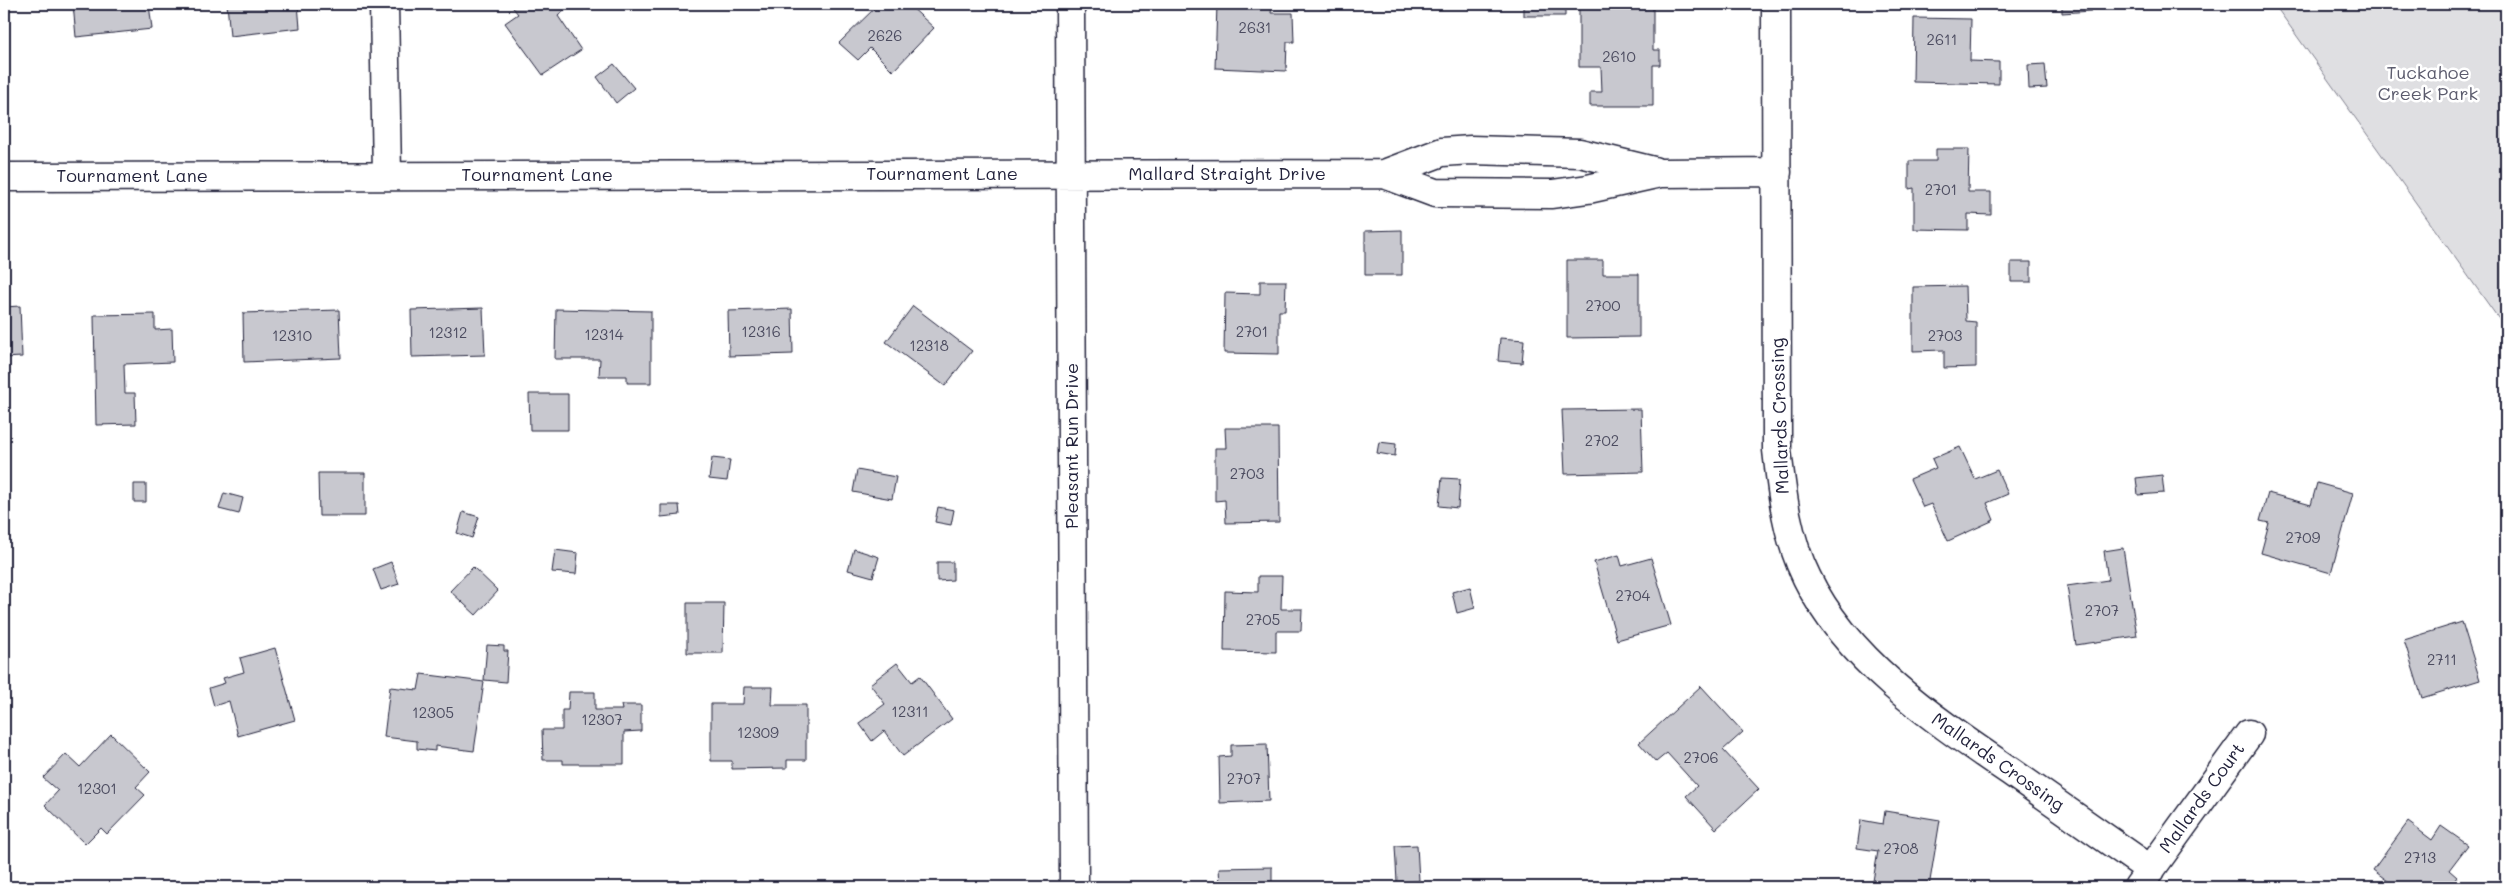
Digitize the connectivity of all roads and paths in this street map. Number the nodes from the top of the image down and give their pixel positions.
1 (384, 4) edge
2 (1070, 4) edge
3 (1776, 4) edge
4 (1777, 172) junction
5 (1660, 173) junction
6 (1071, 174) junction
7 (1384, 174) junction
8 (387, 175) junction
9 (4, 177) edge
10 (2249, 734) dead end
11 (2144, 878) edge
12 (1074, 887) edge

1 - 8 street
2 - 6 street, Pleasant Run Drive
3 - 4 street, Mallards Crossing
4 - 5 street, Mallard Straight Drive
4 - 11 street, Mallards Crossing
5 - 7 street, Mallard Straight Drive
5 - 7 street, Mallard Straight Drive
6 - 7 street, Mallard Straight Drive
6 - 8 street, Tournament Lane
6 - 12 street, Pleasant Run Drive
8 - 9 street, Tournament Lane
10 - 11 street, Mallards Court

